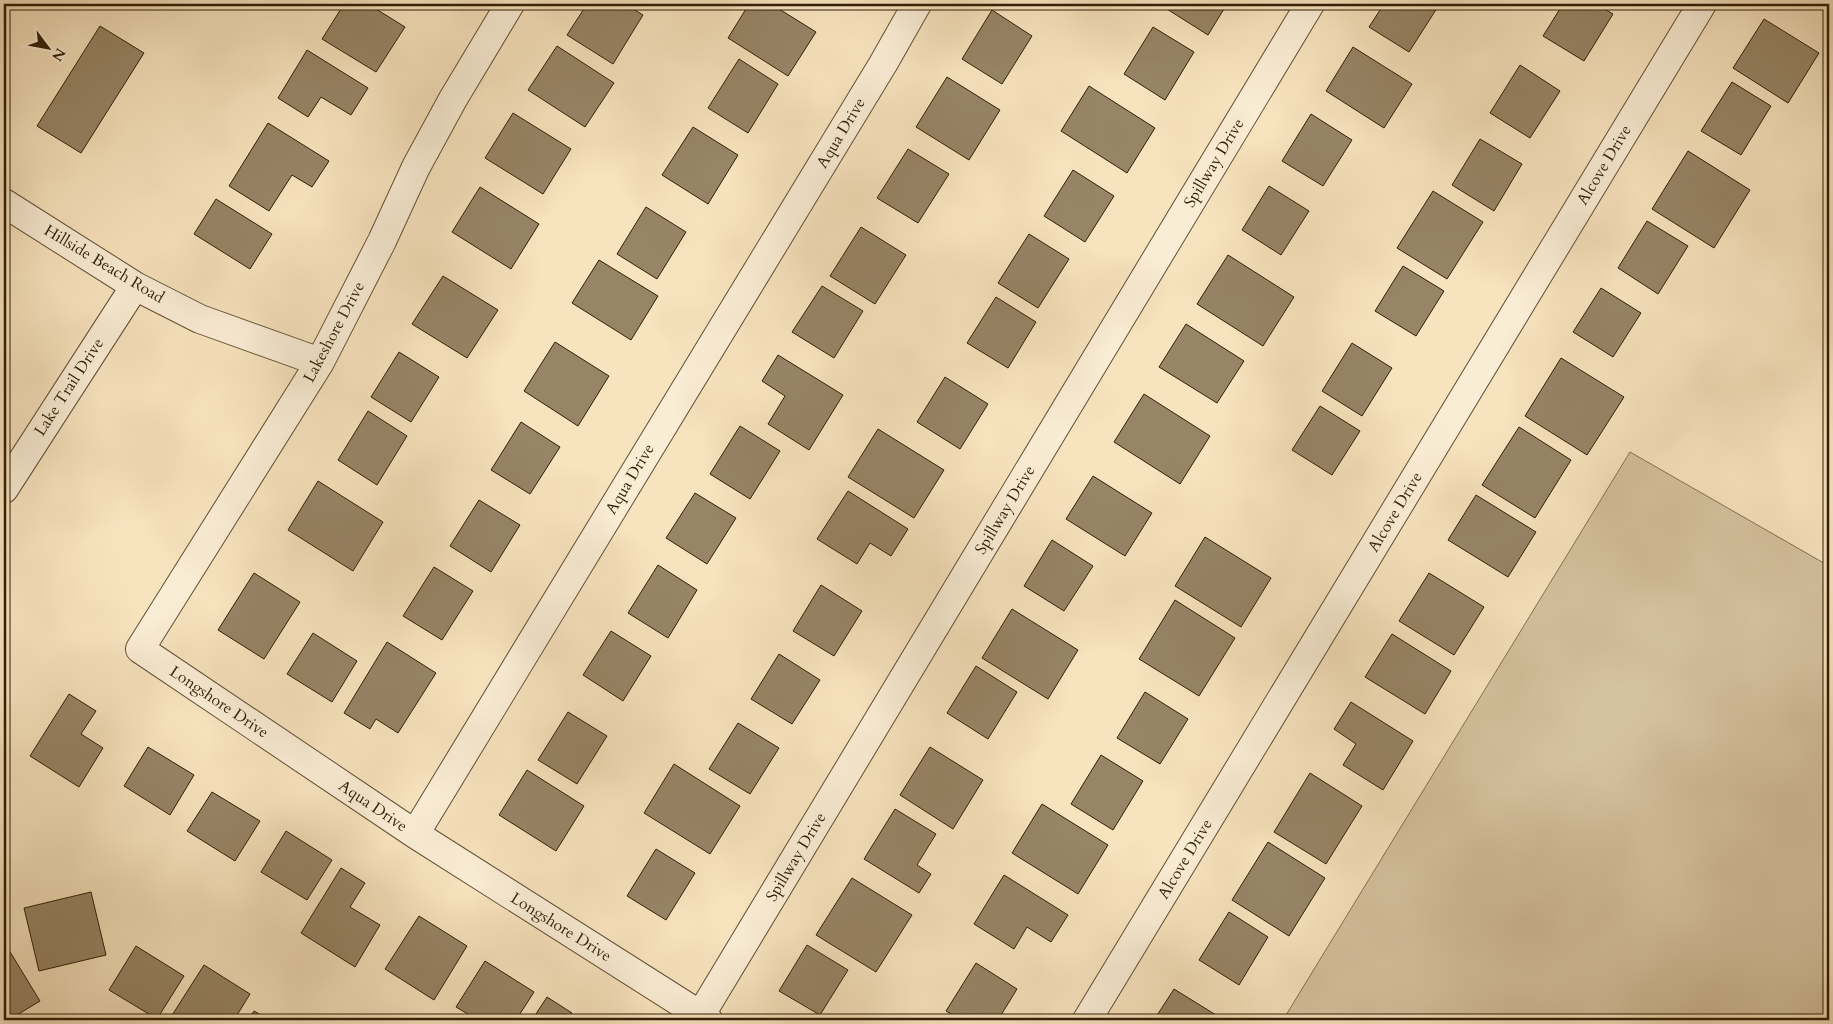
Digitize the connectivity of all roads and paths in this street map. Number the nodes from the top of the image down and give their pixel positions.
1 (510, 4) edge
2 (917, 4) edge
3 (1310, 4) edge
4 (1702, 4) edge
5 (4, 203) edge
6 (135, 286) junction
7 (320, 362) junction
8 (4, 489) edge
9 (140, 649) joint
10 (298, 755) joint
11 (415, 834) junction
12 (704, 1018) edge
13 (1087, 1020) edge

1 - 7 street, Lakeshore Drive
2 - 11 street, Aqua Drive
3 - 12 street, Spillway Drive
4 - 13 street, Alcove Drive
5 - 6 street, Hillside Beach Road
6 - 7 street, Hillside Beach Road
6 - 8 street, Lake Trail Drive
7 - 9 street, Lakeshore Drive
9 - 10 street, Longshore Drive
10 - 11 street, Aqua Drive
11 - 12 street, Longshore Drive

